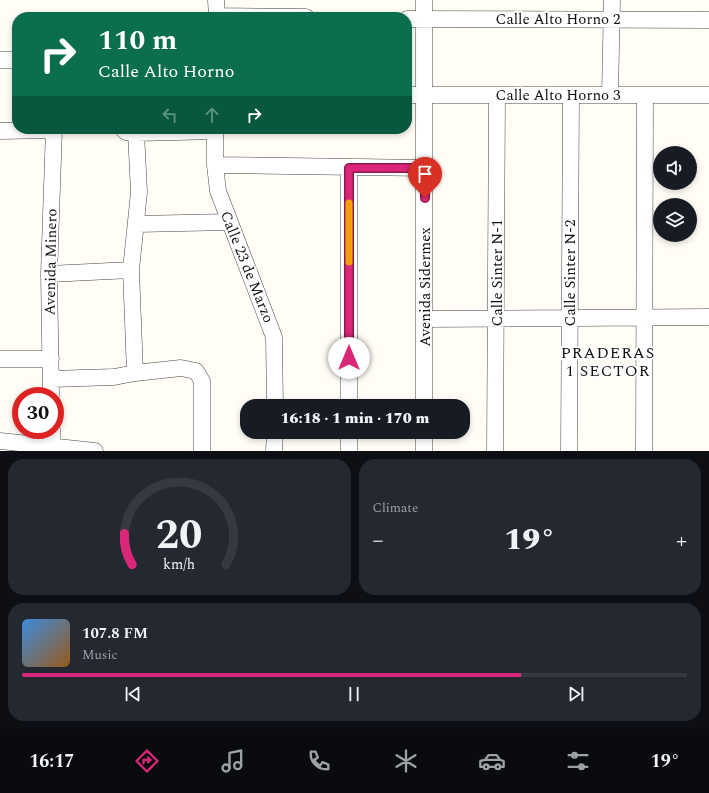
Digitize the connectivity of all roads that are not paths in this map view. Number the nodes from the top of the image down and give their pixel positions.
1 (424, 0) edge
2 (612, 0) edge
3 (217, 11) edge
4 (232, 12) edge
5 (412, 19) edge
6 (424, 19) junction
7 (612, 19) junction
8 (709, 20) edge
9 (0, 60) edge
10 (12, 60) edge
11 (412, 95) edge
12 (424, 95) junction
13 (497, 95) junction
14 (571, 95) junction
15 (610, 95) junction
16 (645, 95) junction
17 (709, 95) edge
18 (0, 131) edge
19 (12, 131) edge
20 (54, 134) edge
21 (130, 134) edge
22 (215, 134) edge
23 (215, 165) junction
24 (349, 168) junction
25 (425, 168) junction
26 (229, 222) junction
27 (137, 224) junction
28 (131, 270) junction
29 (49, 274) junction
30 (709, 317) edge
31 (497, 318) junction
32 (570, 318) junction
33 (645, 318) junction
34 (425, 319) junction
35 (0, 359) edge
36 (51, 359) junction
37 (134, 373) junction
38 (51, 380) junction
39 (51, 387) edge
40 (275, 399) edge
41 (349, 399) edge
42 (424, 399) edge
43 (275, 439) edge
44 (349, 439) edge
45 (424, 439) edge
46 (0, 441) edge
47 (52, 449) edge
48 (95, 451) edge
49 (202, 451) edge
50 (274, 451) edge
51 (349, 451) edge
52 (424, 451) edge
53 (495, 451) edge
54 (569, 451) edge
55 (644, 451) edge

1 - 6 street, Avenida Sidermex
2 - 7 street
3 - 4 street
5 - 6 street, Calle Alto Horno 2
6 - 7 street, Calle Alto Horno 2
6 - 12 street, Avenida Sidermex
7 - 8 street, Calle Alto Horno 2
7 - 15 street
9 - 10 street
11 - 12 street, Calle Alto Horno 3
12 - 13 street, Calle Alto Horno 3
12 - 25 street, Avenida Sidermex
13 - 14 street, Calle Alto Horno 3
13 - 31 street, Calle Sinter N-1
14 - 15 street, Calle Alto Horno 3
14 - 32 street, Calle Sinter N-2
15 - 16 street, Calle Alto Horno 3
16 - 17 street, Calle Alto Horno 3
16 - 33 street
18 - 19 street
20 - 29 street, Avenida Minero
21 - 27 street
22 - 23 street, Calle 23 de Marzo
23 - 24 street
23 - 26 street, Calle 23 de Marzo
24 - 25 street
24 - 41 street
25 - 34 street, Avenida Sidermex
26 - 27 street
26 - 40 street, Calle 23 de Marzo
27 - 28 street
28 - 29 street
28 - 37 street
29 - 36 street, Avenida Minero
30 - 33 street
31 - 32 street
31 - 34 street
31 - 53 street, Calle Sinter N-1
32 - 33 street
32 - 54 street, Calle Sinter N-2
33 - 55 street
34 - 42 street, Avenida Sidermex
35 - 36 street
36 - 38 street, Avenida Minero
37 - 38 street
37 - 49 street
38 - 39 street, Avenida Minero
43 - 50 street
44 - 51 street
45 - 52 street
46 - 47 street
47 - 48 street

